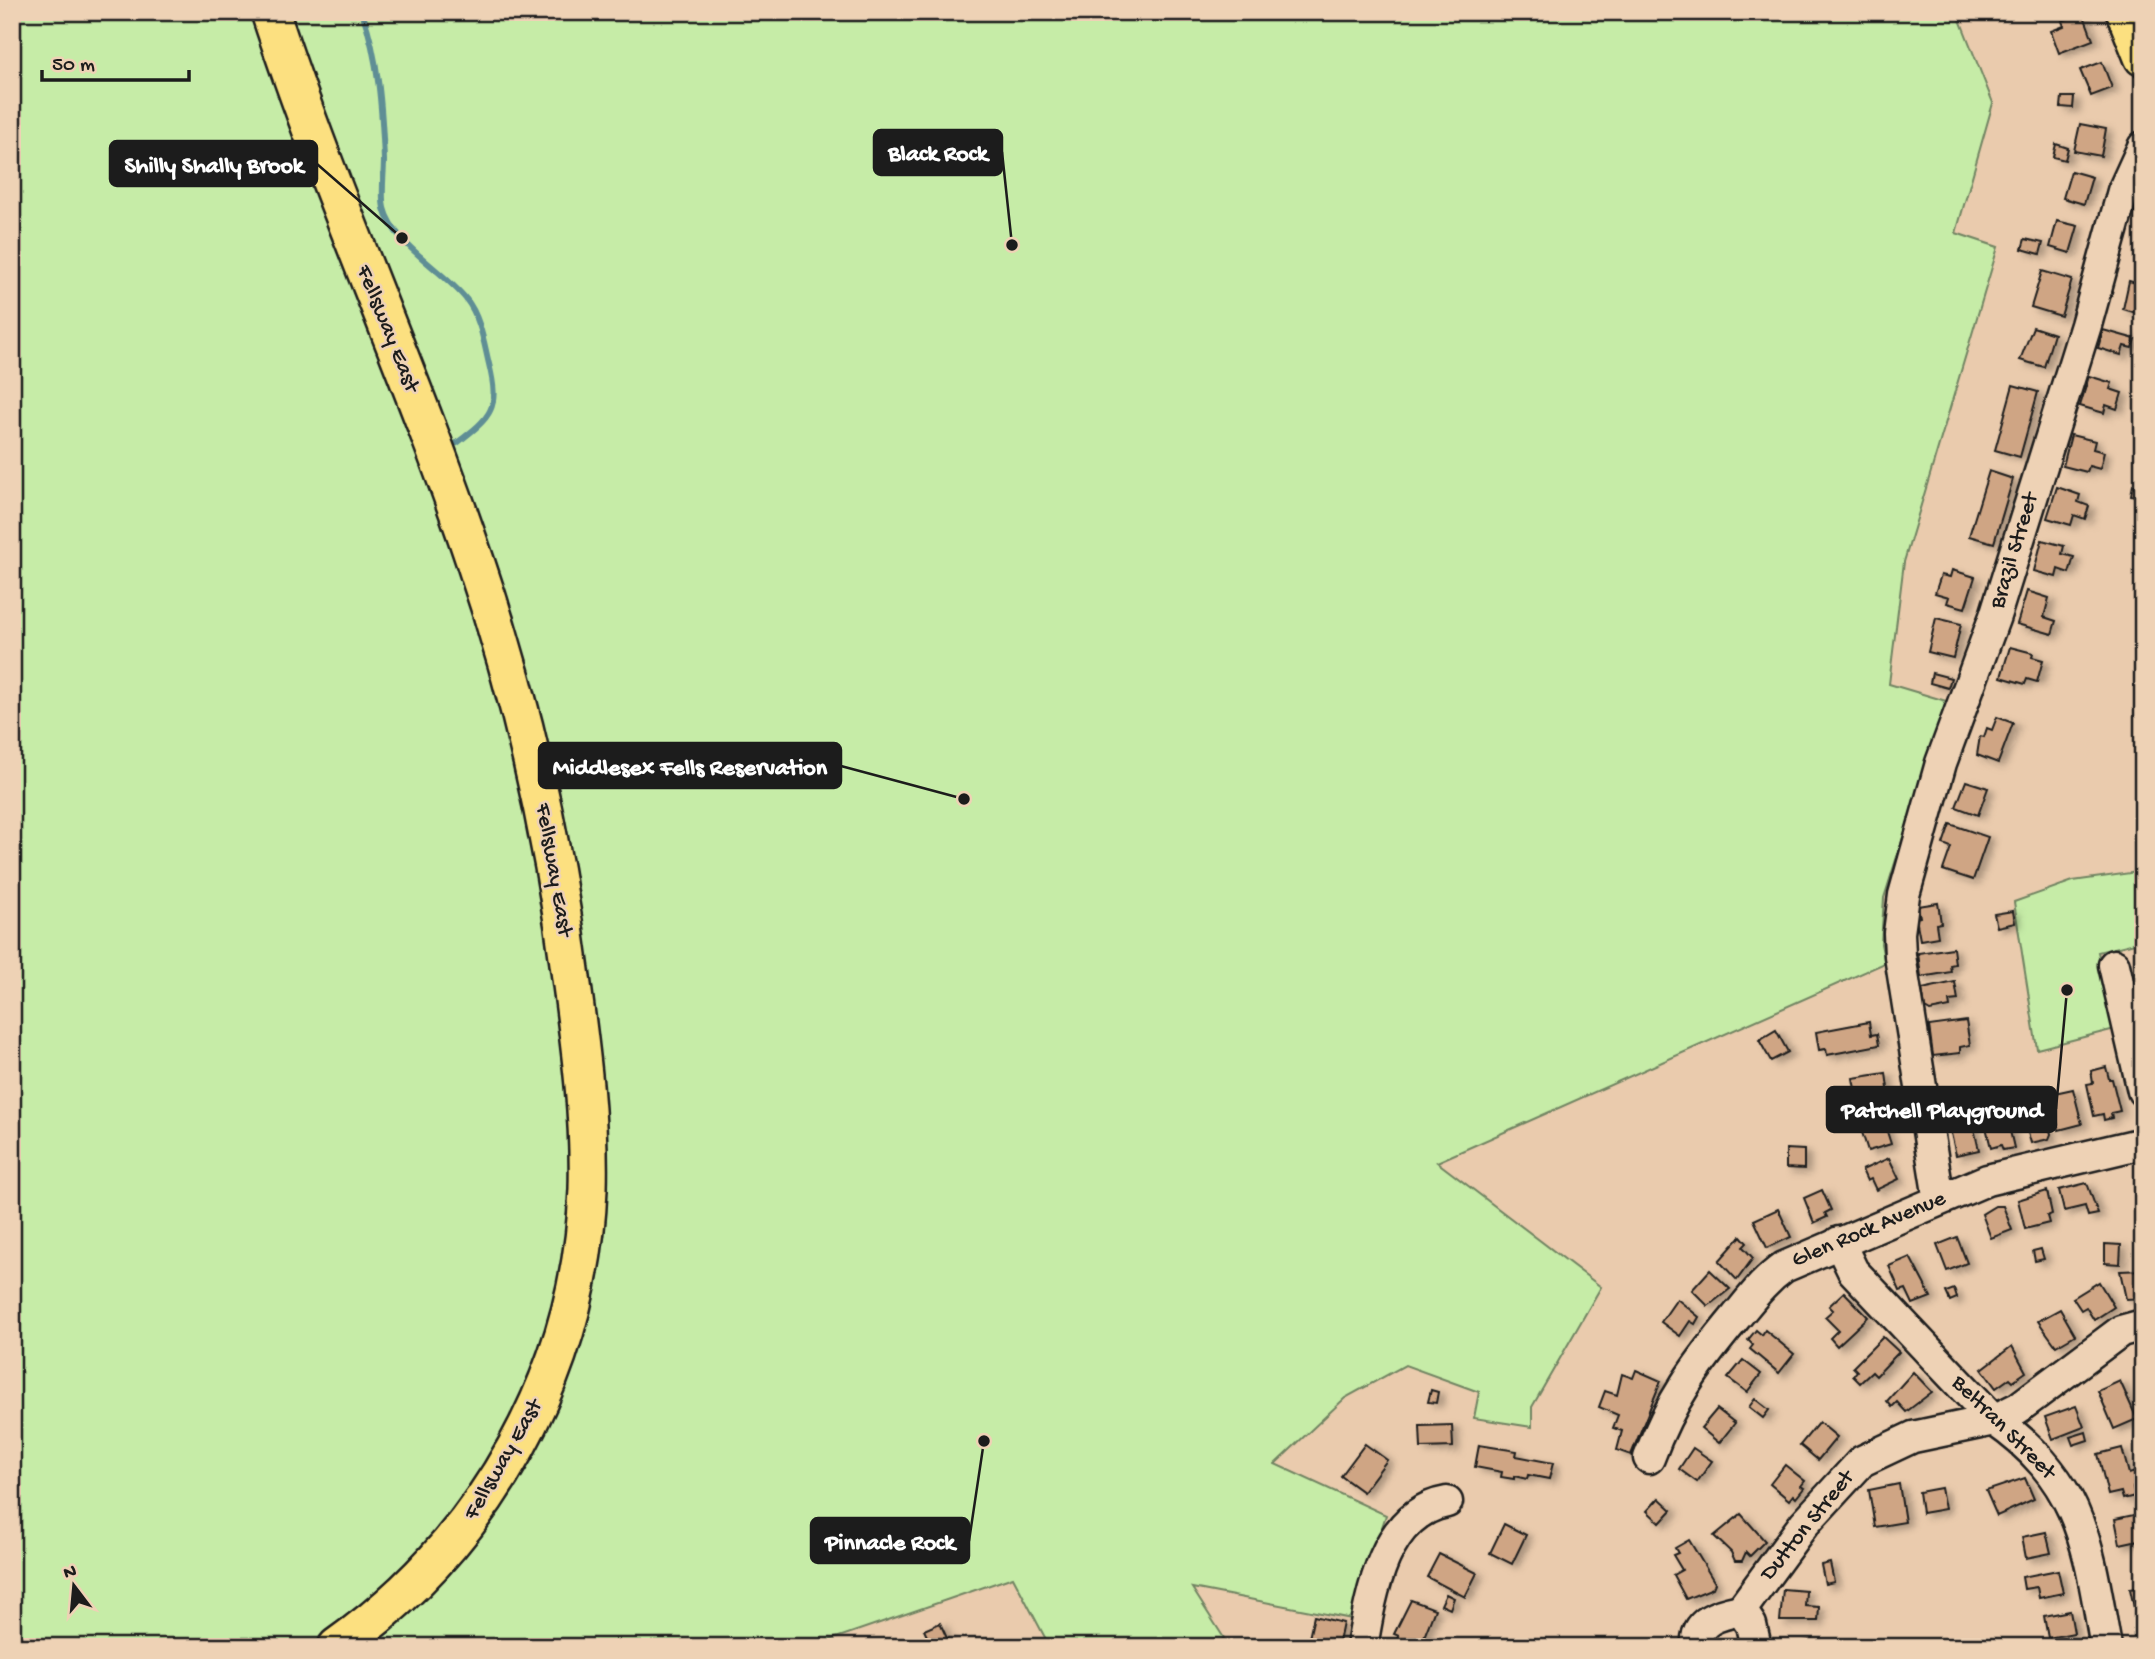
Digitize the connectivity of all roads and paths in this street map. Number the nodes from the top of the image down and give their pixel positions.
1 (270, 12) edge
2 (2125, 12) edge
3 (2143, 57) edge
4 (2143, 147) edge
5 (2114, 964) dead end
6 (2143, 1091) edge
7 (2143, 1143) edge
8 (1939, 1199) junction
9 (1839, 1242) junction
10 (2143, 1325) edge
11 (1994, 1420) junction
12 (1649, 1458) dead end
13 (1447, 1502) dead end
14 (1741, 1610) junction
15 (337, 1647) edge
16 (1363, 1647) edge
17 (1697, 1647) edge
18 (1756, 1647) edge
19 (2106, 1647) edge

1 - 15 main road, Fellsway East
2 - 3 main road
4 - 8 street, Brazil Street
5 - 6 street
7 - 8 street, Glen Rock Avenue
8 - 9 street, Glen Rock Avenue
9 - 11 street, Beltran Street
9 - 12 street, Glen Rock Avenue
10 - 11 street, Dutton Street
11 - 14 street, Dutton Street
11 - 19 street, Beltran Street
13 - 16 street
14 - 17 street
14 - 18 street

